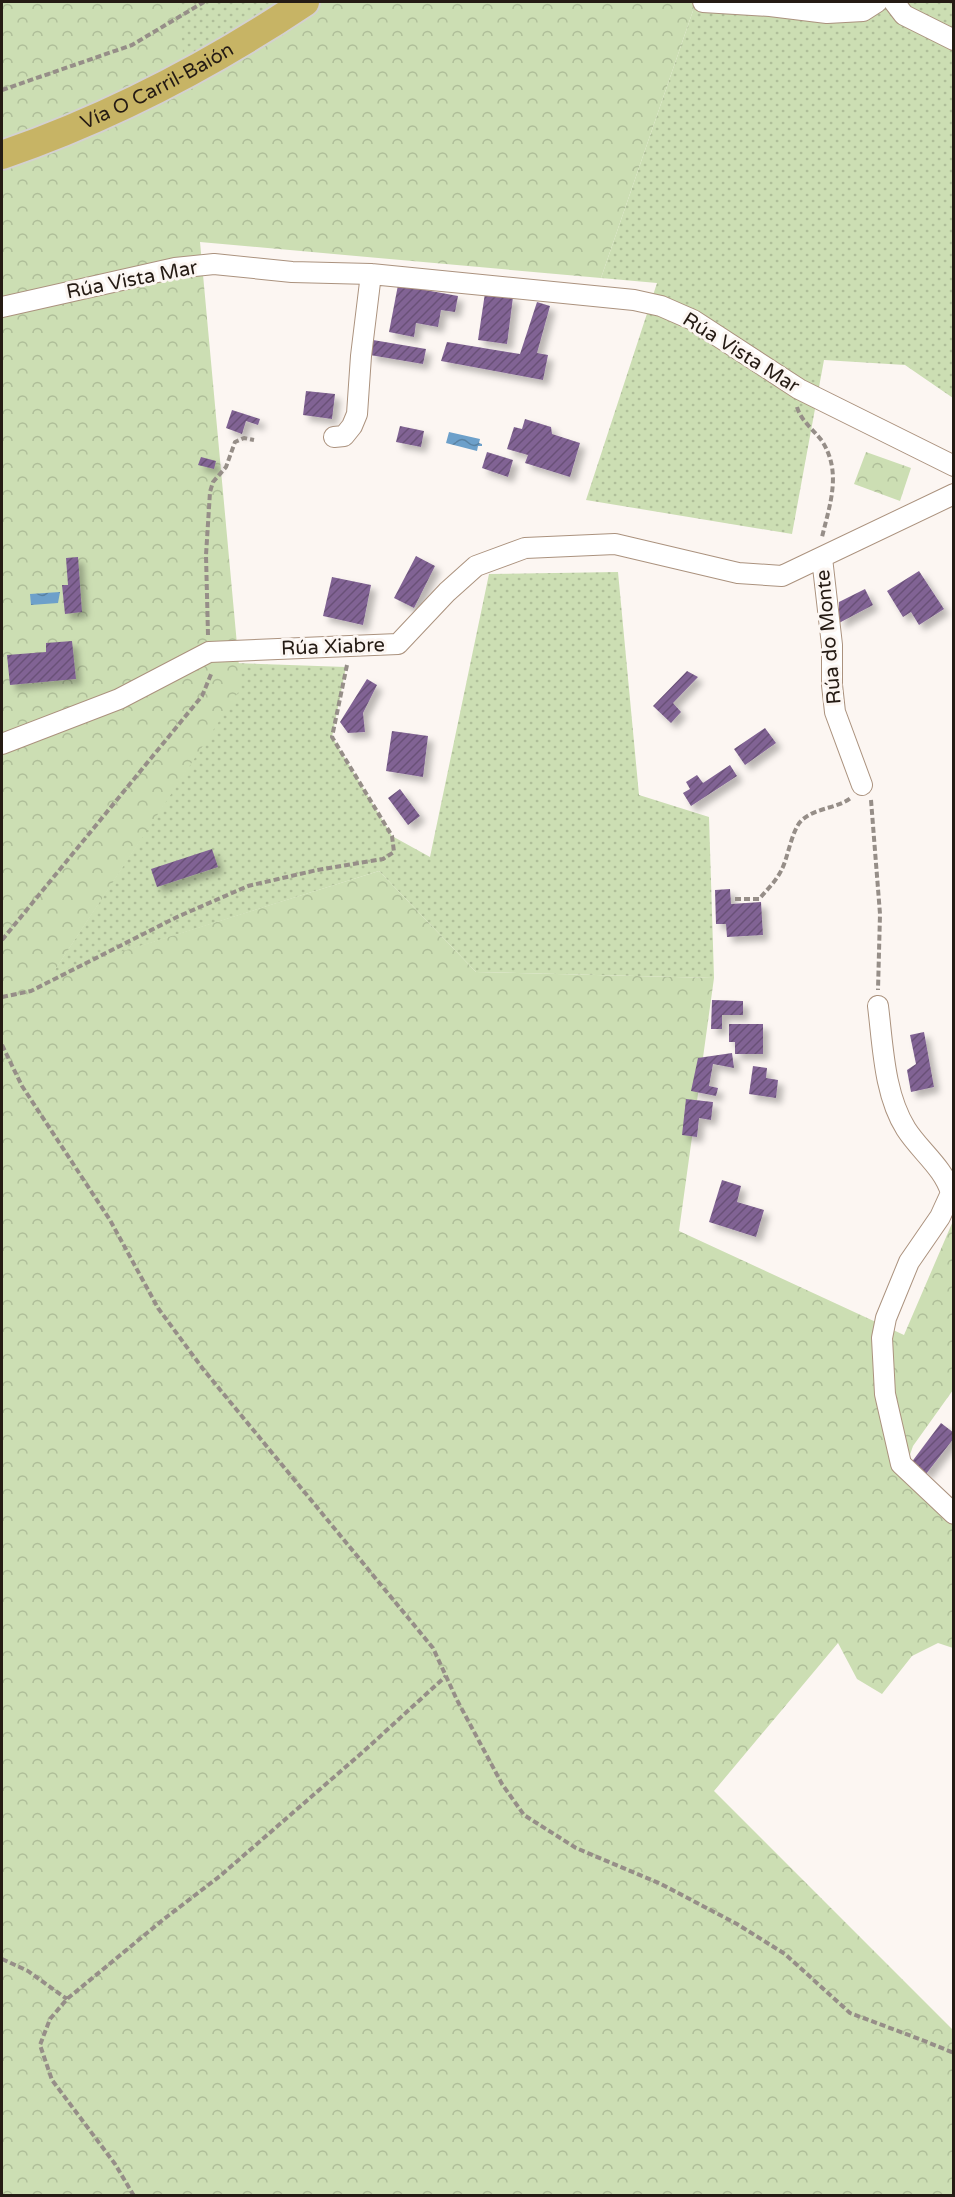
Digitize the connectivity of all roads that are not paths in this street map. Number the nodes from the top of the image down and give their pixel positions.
1 (305, 2) edge
2 (703, 2) edge
3 (877, 2) edge
4 (894, 2) edge
5 (793, 6) edge
6 (954, 40) edge
7 (2, 155) edge
8 (370, 274) junction
9 (2, 308) edge
10 (334, 437) dead end
11 (954, 466) edge
12 (954, 494) edge
13 (822, 558) junction
14 (2, 744) edge
15 (862, 785) road end
16 (878, 1006) road end
17 (954, 1514) edge

1 - 7 highway, Vía O Carril-Baión
2 - 5 street
3 - 5 street
4 - 6 street
8 - 9 street, Rúa Vista Mar
8 - 10 street
8 - 11 street, Rúa Vista Mar
12 - 13 street, Rúa do Monte
13 - 14 street, Rúa Xiabre
13 - 15 street, Rúa do Monte
16 - 17 street

